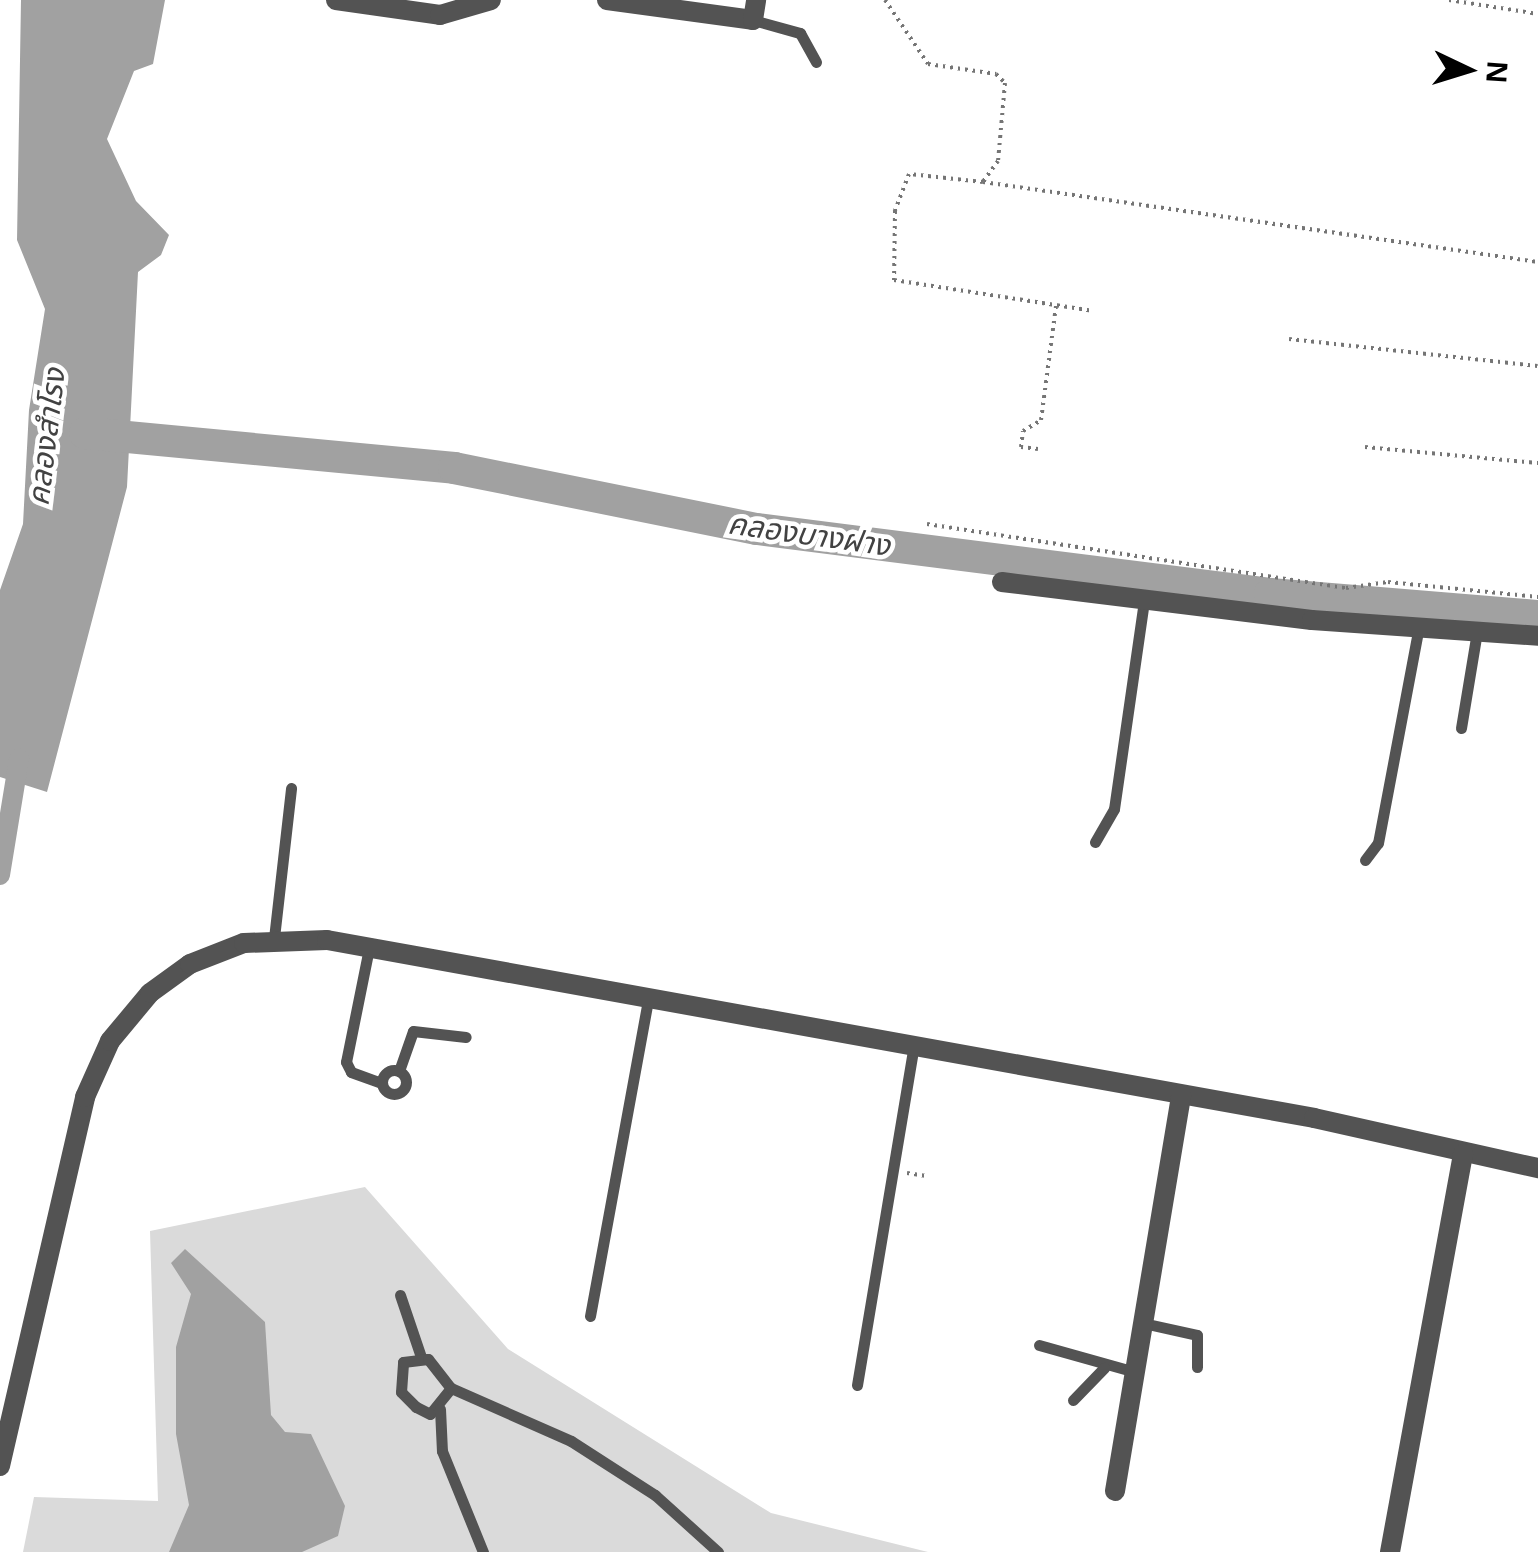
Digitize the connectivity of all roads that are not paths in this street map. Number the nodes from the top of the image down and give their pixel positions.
1 (336, 0) edge
2 (491, 0) edge
3 (607, 0) edge
4 (755, 10) edge
5 (816, 62) dead end
6 (1002, 582) dead end
7 (1144, 602) junction
8 (1420, 627) junction
9 (1477, 631) junction
10 (1538, 636) edge
11 (1461, 728) dead end
12 (291, 788) dead end
13 (1095, 842) dead end
14 (1364, 860) dead end
15 (274, 938) junction
16 (369, 948) junction
17 (648, 1000) junction
18 (466, 1036) dead end
19 (914, 1043) junction
20 (399, 1071) junction
21 (381, 1082) junction
22 (1181, 1095) junction
23 (1463, 1154) junction
24 (1538, 1168) edge
25 (400, 1295) dead end
26 (590, 1316) dead end
27 (1143, 1323) junction
28 (1039, 1345) dead end
29 (421, 1357) junction
30 (1198, 1366) dead end
31 (1104, 1368) junction
32 (1135, 1372) junction
33 (856, 1385) dead end
34 (451, 1388) junction
35 (1072, 1400) dead end
36 (440, 1409) junction
37 (0, 1466) edge
38 (1116, 1490) dead end
39 (483, 1552) edge
40 (718, 1552) edge
41 (1390, 1552) edge

1 - 2 street
3 - 4 street
4 - 5 lane
6 - 7 street
7 - 8 street
7 - 13 lane
8 - 9 street
8 - 14 lane
9 - 10 street
9 - 11 lane
12 - 15 lane
15 - 16 street
15 - 37 street
16 - 17 street
16 - 21 lane
17 - 19 street
17 - 26 lane
18 - 20 lane
19 - 22 street
19 - 33 lane
20 - 21 lane
20 - 21 lane
22 - 23 street
22 - 27 street
23 - 24 street
23 - 41 street
25 - 29 lane
27 - 30 lane
27 - 32 street
28 - 31 lane
29 - 34 lane
29 - 36 lane
31 - 32 lane
31 - 35 lane
32 - 38 street
34 - 36 lane
34 - 40 lane
36 - 39 lane

